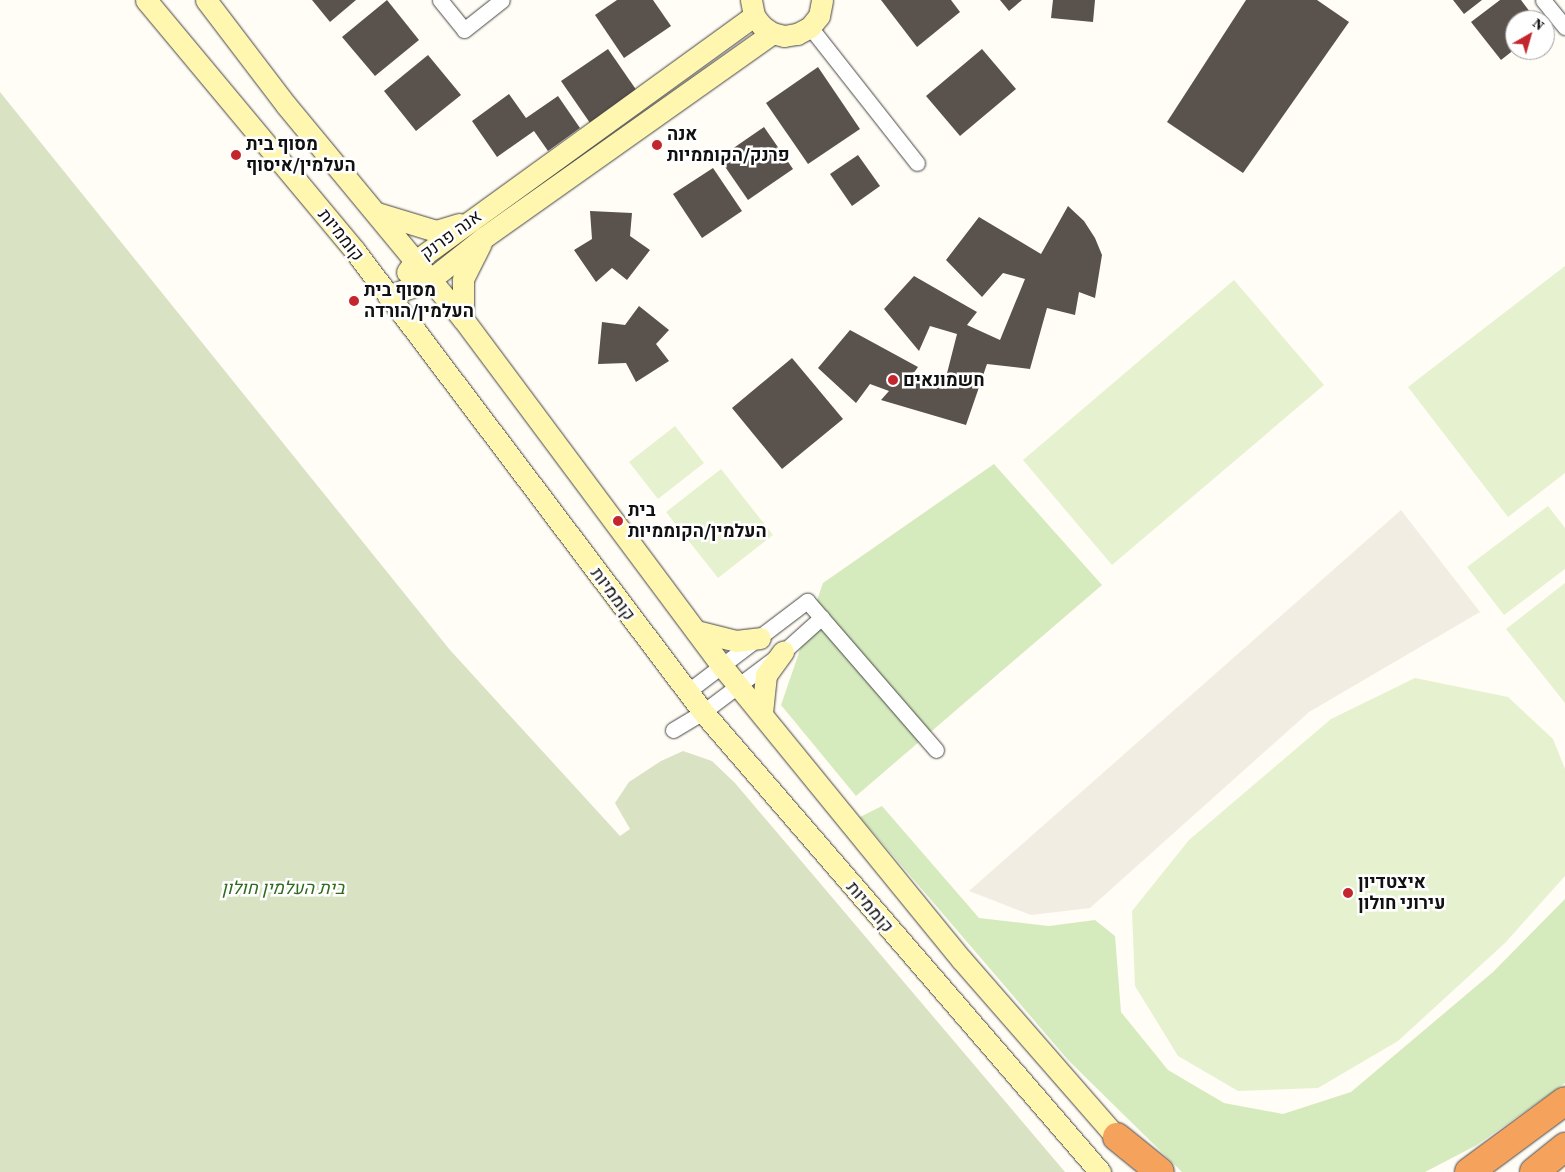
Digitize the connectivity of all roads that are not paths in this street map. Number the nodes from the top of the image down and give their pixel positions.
1 (146, 0) edge
2 (206, 0) edge
3 (440, 0) edge
4 (502, 0) edge
5 (822, 0) edge
6 (1543, 0) edge
7 (752, 8) edge
8 (810, 27) junction
9 (1565, 27) edge
10 (772, 33) junction
11 (917, 163) dead end
12 (377, 213) junction
13 (474, 219) junction
14 (484, 238) junction
15 (414, 262) junction
16 (430, 280) junction
17 (388, 296) junction
18 (463, 319) junction
19 (822, 617) junction
20 (696, 631) junction
21 (760, 638) junction
22 (783, 652) junction
23 (722, 666) junction
24 (739, 684) junction
25 (687, 692) junction
26 (703, 712) junction
27 (762, 713) junction
28 (673, 730) dead end
29 (936, 750) dead end
30 (1565, 1101) edge
31 (1117, 1137) junction
32 (1565, 1147) edge
33 (1100, 1172) edge
34 (1147, 1172) edge
35 (1160, 1172) edge
36 (1469, 1172) edge
37 (1534, 1172) edge

1 - 17 main road, קוממיות
2 - 12 main road
3 - 4 street
5 - 8 main road
6 - 9 street
7 - 10 main road
7 - 13 main road, אנה פרנק
8 - 10 main road
8 - 11 street
10 - 14 main road, אנה פרנק
12 - 13 main road
12 - 15 main road
13 - 15 main road, אנה פרנק
14 - 16 main road, אנה פרנק
14 - 18 main road
15 - 16 main road
15 - 17 main road, אנה פרנק
16 - 17 main road, אנה פרנק
16 - 18 main road
17 - 25 main road, קוממיות
18 - 20 main road
19 - 21 street
19 - 22 street
19 - 29 street
20 - 21 main road
20 - 23 main road
21 - 23 street
22 - 24 street
22 - 27 main road
23 - 24 main road
23 - 25 street
24 - 26 street
24 - 27 main road
25 - 26 main road, קוממיות
26 - 28 street
26 - 33 main road, קוממיות
27 - 31 main road
30 - 36 highway
31 - 34 main road
31 - 35 highway
32 - 37 highway

